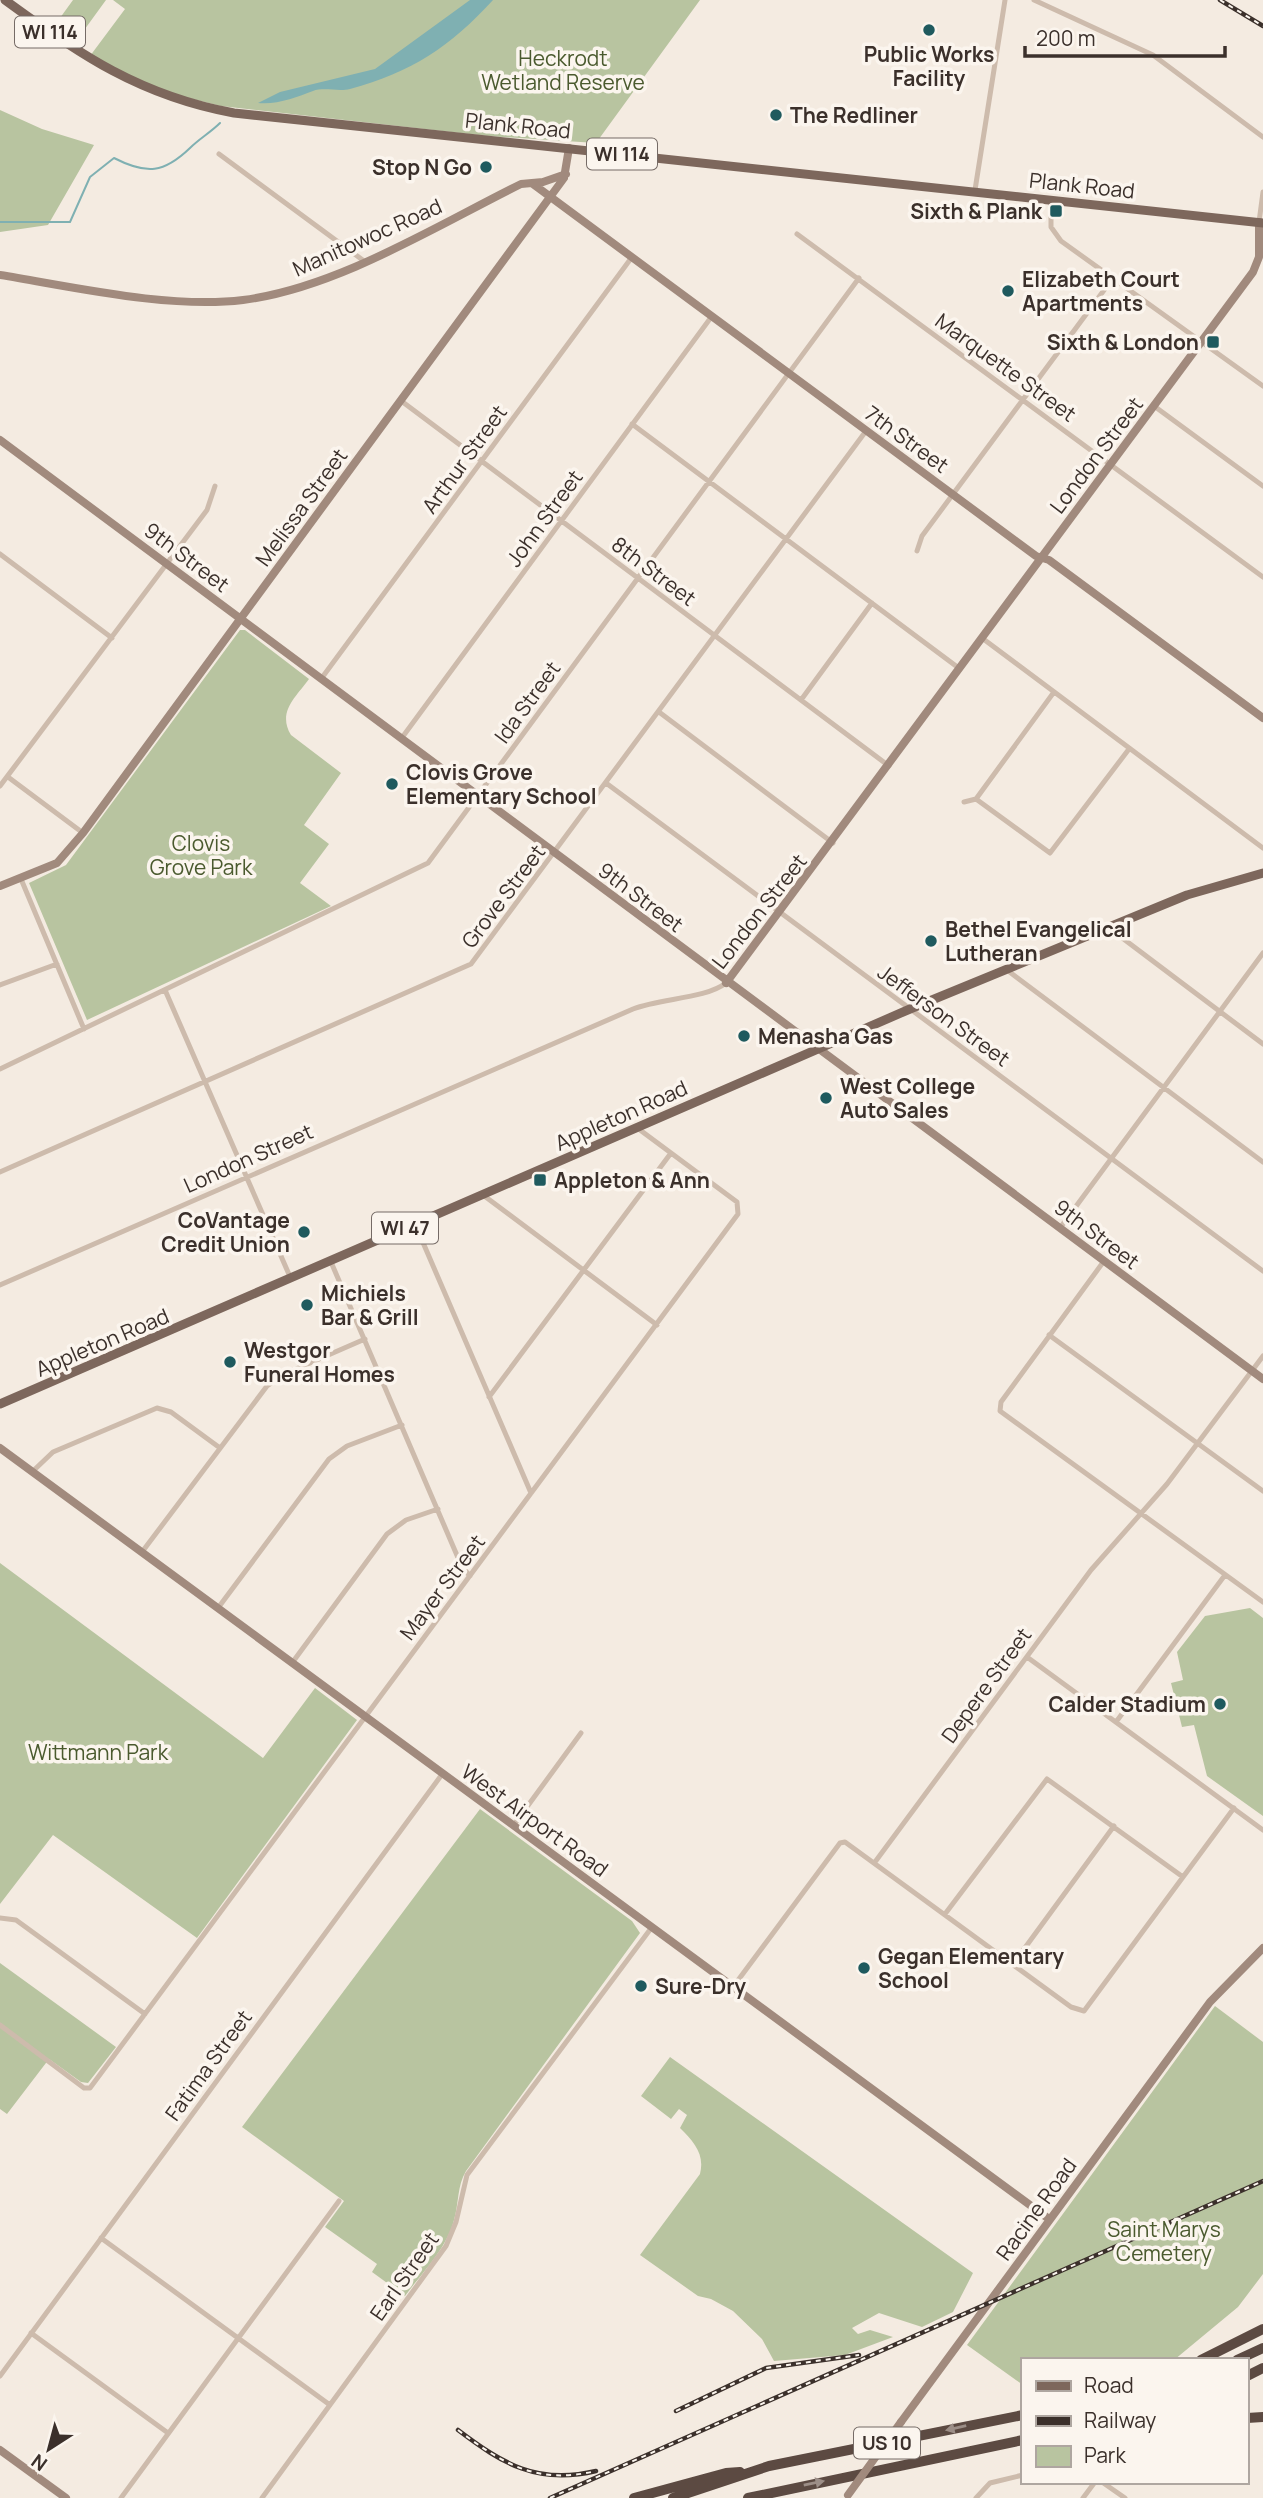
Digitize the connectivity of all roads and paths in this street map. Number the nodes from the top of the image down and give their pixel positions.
1 (5, 0) edge
2 (1005, 0) edge
3 (1034, 0) edge
4 (1263, 137) edge
5 (569, 148) junction
6 (219, 154) dead end
7 (566, 174) junction
8 (533, 184) junction
9 (975, 190) junction
10 (1263, 192) edge
11 (551, 196) junction
12 (1051, 199) junction
13 (1261, 223) edge
14 (797, 234) dead end
15 (632, 257) junction
16 (1261, 258) edge
17 (364, 261) junction
18 (0, 275) edge
19 (859, 278) junction
20 (1113, 278) junction
21 (712, 316) junction
22 (1202, 341) junction
23 (789, 373) junction
24 (1263, 386) edge
25 (400, 400) junction
26 (1024, 400) junction
27 (1154, 406) junction
28 (632, 424) junction
29 (866, 430) junction
30 (0, 440) edge
31 (482, 462) junction
32 (1111, 464) junction
33 (709, 482) junction
34 (215, 486) dead end
35 (1263, 486) edge
36 (953, 494) junction
37 (561, 521) junction
38 (785, 539) junction
39 (917, 551) dead end
40 (0, 554) edge
41 (1042, 557) junction
42 (167, 565) junction
43 (1263, 578) edge
44 (638, 579) junction
45 (872, 603) junction
46 (241, 620) junction
47 (715, 636) junction
48 (112, 638) junction
49 (982, 638) junction
50 (960, 669) junction
51 (321, 679) junction
52 (1054, 692) junction
53 (801, 701) junction
54 (659, 712) junction
55 (1263, 718) edge
56 (401, 739) junction
57 (1129, 749) junction
58 (889, 766) junction
59 (8, 777) junction
60 (606, 783) junction
61 (0, 786) edge
62 (477, 796) junction
63 (976, 799) junction
64 (964, 802) dead end
65 (83, 833) junction
66 (833, 843) junction
67 (1263, 848) edge
68 (554, 854) junction
69 (1263, 873) edge
70 (21, 878) junction
71 (0, 886) edge
72 (780, 914) junction
73 (1109, 928) junction
74 (1263, 953) edge
75 (57, 964) junction
76 (1007, 970) junction
77 (726, 983) junction
78 (0, 985) edge
79 (165, 990) junction
80 (910, 1009) junction
81 (1219, 1012) junction
82 (84, 1029) junction
83 (1263, 1044) edge
84 (816, 1049) junction
85 (0, 1069) edge
86 (205, 1083) junction
87 (1163, 1088) junction
88 (636, 1127) junction
89 (671, 1153) junction
90 (1111, 1159) junction
91 (1263, 1162) edge
92 (0, 1172) edge
93 (247, 1178) junction
94 (483, 1195) junction
95 (415, 1224) junction
96 (1059, 1228) junction
97 (1104, 1261) junction
98 (331, 1262) junction
99 (583, 1270) junction
100 (1263, 1271) edge
101 (291, 1279) junction
102 (0, 1285) edge
103 (657, 1325) junction
104 (1049, 1335) junction
105 (365, 1339) junction
106 (1263, 1356) edge
107 (1252, 1371) junction
108 (1263, 1379) edge
109 (489, 1396) junction
110 (0, 1404) edge
111 (402, 1425) junction
112 (1198, 1443) junction
113 (0, 1448) edge
114 (220, 1448) junction
115 (33, 1472) junction
116 (1263, 1491) edge
117 (531, 1493) junction
118 (438, 1508) junction
119 (1140, 1513) junction
120 (142, 1552) junction
121 (1225, 1575) junction
122 (470, 1576) junction
123 (1263, 1602) edge
124 (218, 1608) junction
125 (1027, 1657) junction
126 (292, 1663) junction
127 (365, 1717) junction
128 (1116, 1722) junction
129 (581, 1733) dead end
130 (443, 1773) junction
131 (1234, 1808) junction
132 (513, 1826) junction
133 (1114, 1826) junction
134 (1263, 1830) edge
135 (875, 1862) junction
136 (1183, 1877) junction
137 (945, 1914) junction
138 (0, 1918) edge
139 (652, 1927) junction
140 (1263, 1948) edge
141 (1013, 1964) junction
142 (733, 1987) junction
143 (145, 2014) junction
144 (0, 2025) edge
145 (339, 2201) dead end
146 (1049, 2219) junction
147 (101, 2238) junction
148 (1263, 2329) edge
149 (32, 2333) junction
150 (238, 2339) junction
151 (1263, 2348) edge
152 (1205, 2358) edge
153 (1241, 2358) edge
154 (0, 2376) edge
155 (330, 2405) junction
156 (1021, 2415) edge
157 (168, 2433) junction
158 (1021, 2440) edge
159 (886, 2443) junction
160 (0, 2450) edge
161 (751, 2471) junction
162 (1021, 2475) edge
163 (1105, 2484) edge
164 (846, 2496) edge
165 (66, 2498) edge
166 (121, 2498) edge
167 (262, 2498) edge
168 (634, 2498) edge
169 (673, 2498) edge
170 (748, 2498) edge
171 (976, 2498) edge
172 (1125, 2498) edge

1 - 5 main road, Plank Road / WI 114
2 - 9 street
3 - 4 street
5 - 7 street, Melissa Street
5 - 9 main road, Plank Road / WI 114
6 - 17 street
7 - 8 street, Manitowoc Road
7 - 11 street, Melissa Street
8 - 11 street, 7th Street
8 - 17 street, Manitowoc Road
9 - 12 main road, Plank Road / WI 114
10 - 13 street
11 - 15 street, 7th Street
11 - 25 street, Melissa Street
12 - 13 main road, Plank Road / WI 114
12 - 20 street
13 - 16 street
14 - 19 street, Marquette Street
15 - 21 street, 7th Street
15 - 31 street, Arthur Street
16 - 22 street, London Street
17 - 18 street, Manitowoc Road
19 - 23 street, Ida Street
19 - 26 street, Marquette Street
20 - 22 street
20 - 26 street
21 - 23 street, 7th Street
21 - 28 street, John Street
22 - 24 street
22 - 27 street, London Street
23 - 29 street, 7th Street
23 - 33 street, Ida Street
25 - 31 street, 8th Street
25 - 46 street, Melissa Street
26 - 32 street, Marquette Street
26 - 36 street
27 - 32 street, London Street
27 - 35 street
28 - 33 street
28 - 37 street, John Street
29 - 36 street, 7th Street
29 - 38 street, Grove Street
30 - 42 street, 9th Street
31 - 37 street, 8th Street
31 - 51 street, Arthur Street
32 - 41 street, London Street
32 - 43 street, Marquette Street
33 - 38 street
33 - 44 street, Ida Street
34 - 42 street
36 - 39 street
36 - 41 street, 7th Street
37 - 44 street, 8th Street
37 - 56 street, John Street
38 - 45 street
38 - 47 street, Grove Street
40 - 48 street
41 - 49 street, London Street
41 - 55 street, 7th Street
42 - 46 street, 9th Street
42 - 48 street
44 - 47 street, 8th Street
44 - 62 street, Ida Street
45 - 50 street
45 - 53 street
46 - 51 street, 9th Street
46 - 65 street, Melissa Street
47 - 53 street, 8th Street
47 - 54 street, Grove Street
48 - 59 street
49 - 50 street, London Street
49 - 52 street
50 - 58 street, London Street
51 - 56 street, 9th Street
52 - 57 street
52 - 63 street
53 - 58 street, 8th Street
54 - 60 street, Grove Street
54 - 66 street
56 - 62 street, 9th Street
57 - 63 street
57 - 67 street
58 - 66 street, London Street
59 - 61 street
59 - 65 street
60 - 68 street, Grove Street
60 - 72 street, Jefferson Street
62 - 68 street, 9th Street
62 - 79 street, Ida Street
63 - 64 street
65 - 70 street, Melissa Street
66 - 72 street, London Street
68 - 77 street, 9th Street
68 - 86 street, Grove Street
69 - 73 main road, Appleton Road / WI 47
70 - 71 street, Melissa Street
70 - 75 street
72 - 77 street, London Street
72 - 80 street, Jefferson Street
73 - 76 main road, Appleton Road / WI 47
73 - 81 street
74 - 81 street
75 - 78 street
75 - 82 street
76 - 80 main road, Appleton Road / WI 47
76 - 87 street
77 - 84 street, 9th Street
77 - 93 street, London Street
79 - 82 street, Ida Street
79 - 86 street
80 - 84 main road, Appleton Road / WI 47
80 - 90 street, Jefferson Street
81 - 83 street
81 - 87 street
82 - 85 street, Ida Street
84 - 88 main road, Appleton Road / WI 47
84 - 96 street, 9th Street
86 - 92 street, Grove Street
86 - 93 street
87 - 90 street
87 - 91 street
88 - 89 street, Mayer Street
88 - 94 main road, Appleton Road / WI 47
89 - 99 street
89 - 103 street, Mayer Street
90 - 96 street
90 - 100 street, Jefferson Street
93 - 101 street
93 - 102 street, London Street
94 - 95 main road, Appleton Road / WI 47
94 - 99 street
95 - 98 main road, Appleton Road / WI 47
95 - 109 street
96 - 97 street, 9th Street
97 - 104 street
97 - 107 street, 9th Street
98 - 101 main road, Appleton Road / WI 47
98 - 105 street
99 - 103 street
99 - 109 street
101 - 110 main road, Appleton Road / WI 47
103 - 117 street, Mayer Street
104 - 112 street
104 - 119 street
105 - 111 street
105 - 114 street
106 - 107 street, Depere Street
107 - 108 street, 9th Street
107 - 112 street, Depere Street
109 - 117 street
111 - 118 street
111 - 124 street
112 - 116 street
112 - 119 street, Depere Street
113 - 115 street, West Airport Road
114 - 115 street
114 - 120 street
115 - 120 street, West Airport Road
117 - 122 street, Mayer Street
118 - 122 street
118 - 126 street
119 - 121 street
119 - 125 street, Depere Street
120 - 124 street, West Airport Road
121 - 123 street
121 - 128 street
122 - 127 street, Mayer Street
124 - 126 street, West Airport Road
125 - 128 street
125 - 135 street, Depere Street
126 - 127 street, West Airport Road
127 - 130 street, West Airport Road
127 - 143 street, Mayer Street
128 - 131 street
129 - 132 street
130 - 132 street, West Airport Road
130 - 147 street, Fatima Street
131 - 134 street
131 - 136 street
132 - 139 street, West Airport Road
133 - 136 street
133 - 137 street
133 - 141 street
135 - 137 street
135 - 142 street
136 - 141 street
137 - 141 street
138 - 143 street
139 - 142 street, West Airport Road
139 - 155 street, Earl Street
140 - 146 street, Racine Road
142 - 146 street, West Airport Road
143 - 144 street, Mayer Street
145 - 150 street
146 - 159 street, Racine Road, bridge
147 - 149 street, Fatima Street
147 - 150 street
148 - 152 highway
149 - 154 street, Fatima Street
149 - 157 street
150 - 155 street
150 - 157 street
151 - 153 highway
155 - 167 street, Earl Street
156 -> 159 highway, US 10
157 - 166 street
170 -> 158 highway, US 10
159 - 161 highway, US 10
159 - 164 street, Racine Road, bridge
160 - 165 street
161 - 168 highway
161 - 169 highway, US 10
162 - 171 street
163 - 172 street

